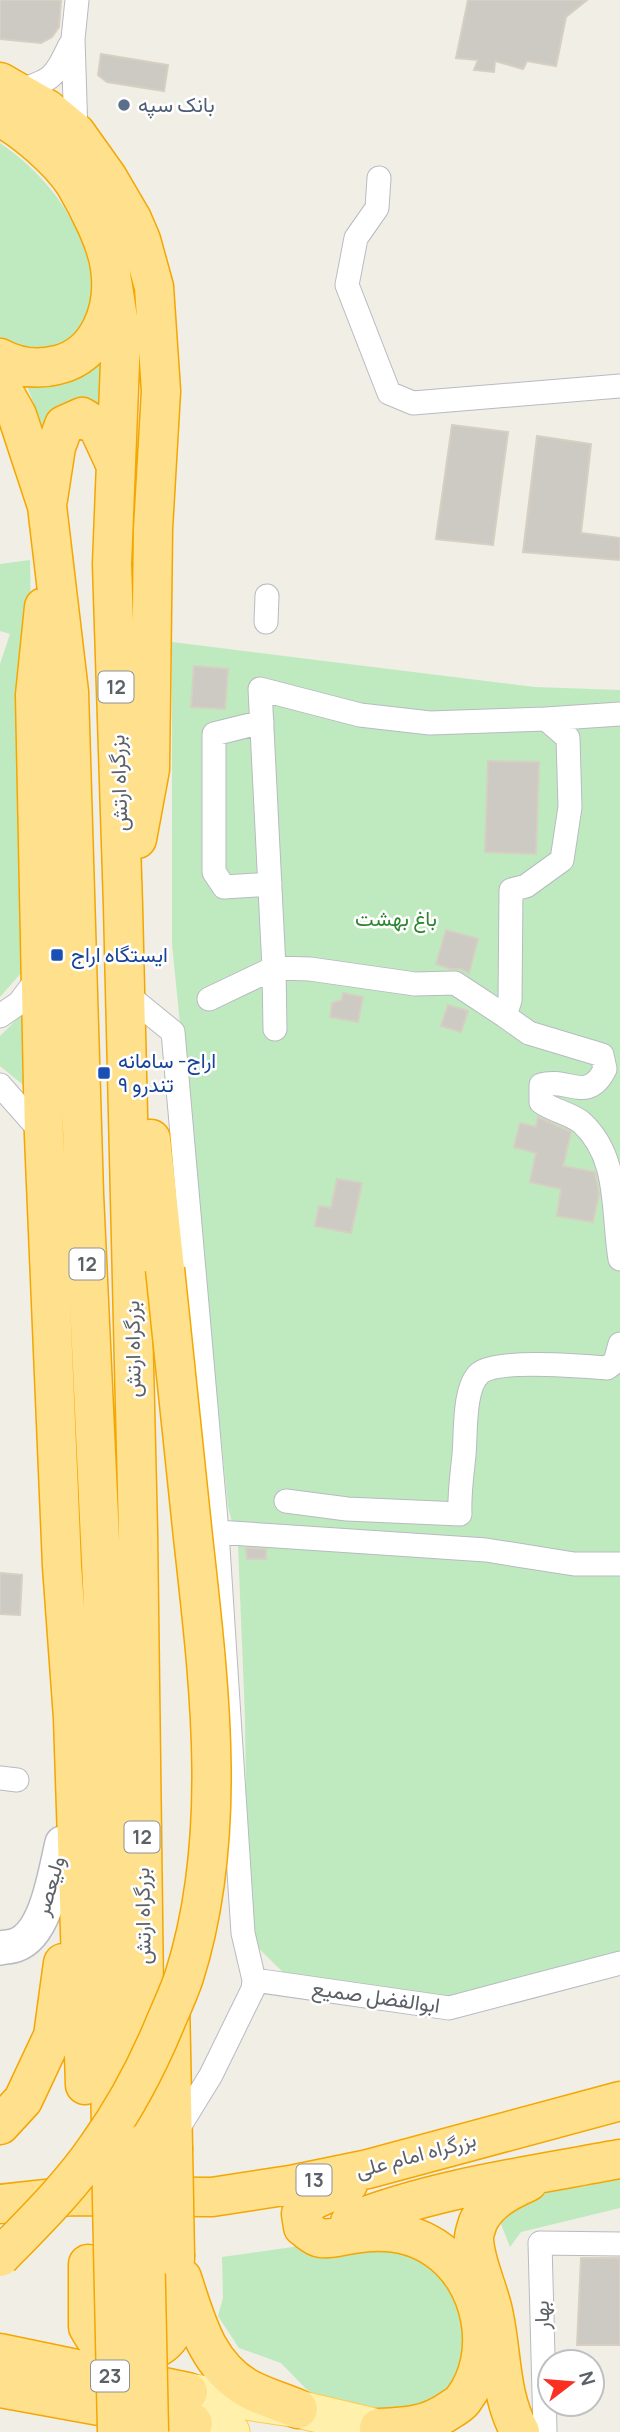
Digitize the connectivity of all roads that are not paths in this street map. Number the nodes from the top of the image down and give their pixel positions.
1 (77, 0) edge
2 (73, 39) junction
3 (6, 97) edge
4 (76, 133) junction
5 (379, 178) dead end
6 (110, 268) junction
7 (0, 358) edge
8 (0, 385) edge
9 (620, 386) edge
10 (116, 468) junction
11 (50, 524) junction
12 (267, 596) dead end
13 (266, 622) dead end
14 (620, 714) edge
15 (545, 719) junction
16 (262, 722) junction
17 (270, 884) junction
18 (123, 906) junction
19 (274, 968) junction
20 (41, 974) junction
21 (125, 993) junction
22 (209, 999) dead end
23 (0, 1016) edge
24 (505, 1016) junction
25 (275, 1029) dead end
26 (611, 1057) edge
27 (0, 1085) edge
28 (44, 1136) junction
29 (84, 1194) junction
30 (620, 1259) edge
31 (49, 1260) junction
32 (620, 1344) edge
33 (613, 1369) edge
34 (286, 1501) dead end
35 (217, 1532) junction
36 (620, 1564) edge
37 (62, 1566) junction
38 (62, 1843) junction
39 (0, 1948) edge
40 (620, 1963) edge
41 (254, 1980) junction
42 (620, 2101) edge
43 (0, 2125) edge
44 (137, 2147) junction
45 (620, 2159) edge
46 (368, 2169) junction
47 (552, 2172) junction
48 (0, 2204) edge
49 (315, 2236) junction
50 (620, 2244) edge
51 (0, 2257) edge
52 (175, 2257) junction
53 (14, 2373) edge
54 (299, 2409) junction
55 (192, 2416) edge
56 (387, 2430) edge
57 (532, 2431) edge
58 (117, 2432) edge
59 (149, 2432) edge
60 (231, 2432) edge

1 - 2 street
2 - 3 street
2 - 4 street
3 - 4 highway
3 - 6 highway
4 - 18 highway
5 - 9 street
6 - 7 highway
6 - 10 highway, بزرگراه ارتش / 12
8 - 11 highway, بزرگراه ارتش / 12
10 - 11 highway
10 - 18 highway, بزرگراه ارتش / 12
11 - 20 highway
11 - 29 highway, بزرگراه ارتش / 12
12 - 13 street
14 - 15 street
15 - 16 street
15 - 24 street
16 - 17 street
16 - 17 street
17 - 19 street
18 - 21 highway, بزرگراه ارتش / 12
19 - 22 street
19 - 24 street
19 - 25 street
20 - 23 street
20 - 28 highway
21 - 35 street
21 - 44 highway, بزرگراه ارتش / 12
21 - 51 highway, bridge
24 - 26 street
26 - 30 street
27 - 28 street
28 - 29 highway
28 - 31 highway
29 - 31 highway
29 - 44 highway, بزرگراه ارتش / 12
31 - 37 highway
32 - 33 street
33 - 34 street
35 - 36 street
35 - 41 street
37 - 38 highway
37 - 44 highway
38 - 39 main road, ولیعصر
38 - 43 highway
40 - 41 street, ابوالفضل صمیع
41 - 44 street
42 - 46 highway, بزرگراه امام علی / 13
44 - 52 highway, bridge
44 - 52 highway
44 - 58 highway, بزرگراه ارتش / 12, bridge
44 - 59 highway, بزرگراه ارتش / 12, bridge
45 - 47 highway, بزرگراه امام علی
46 - 48 highway, بزرگراه امام علی / 13
46 - 49 highway
47 - 49 highway, بزرگراه امام علی
47 - 57 highway
49 - 56 highway
50 - 57 street, بهار
52 - 54 highway
52 - 55 highway
53 - 55 highway, 23
54 - 55 main road
54 - 56 main road
55 - 60 main road

